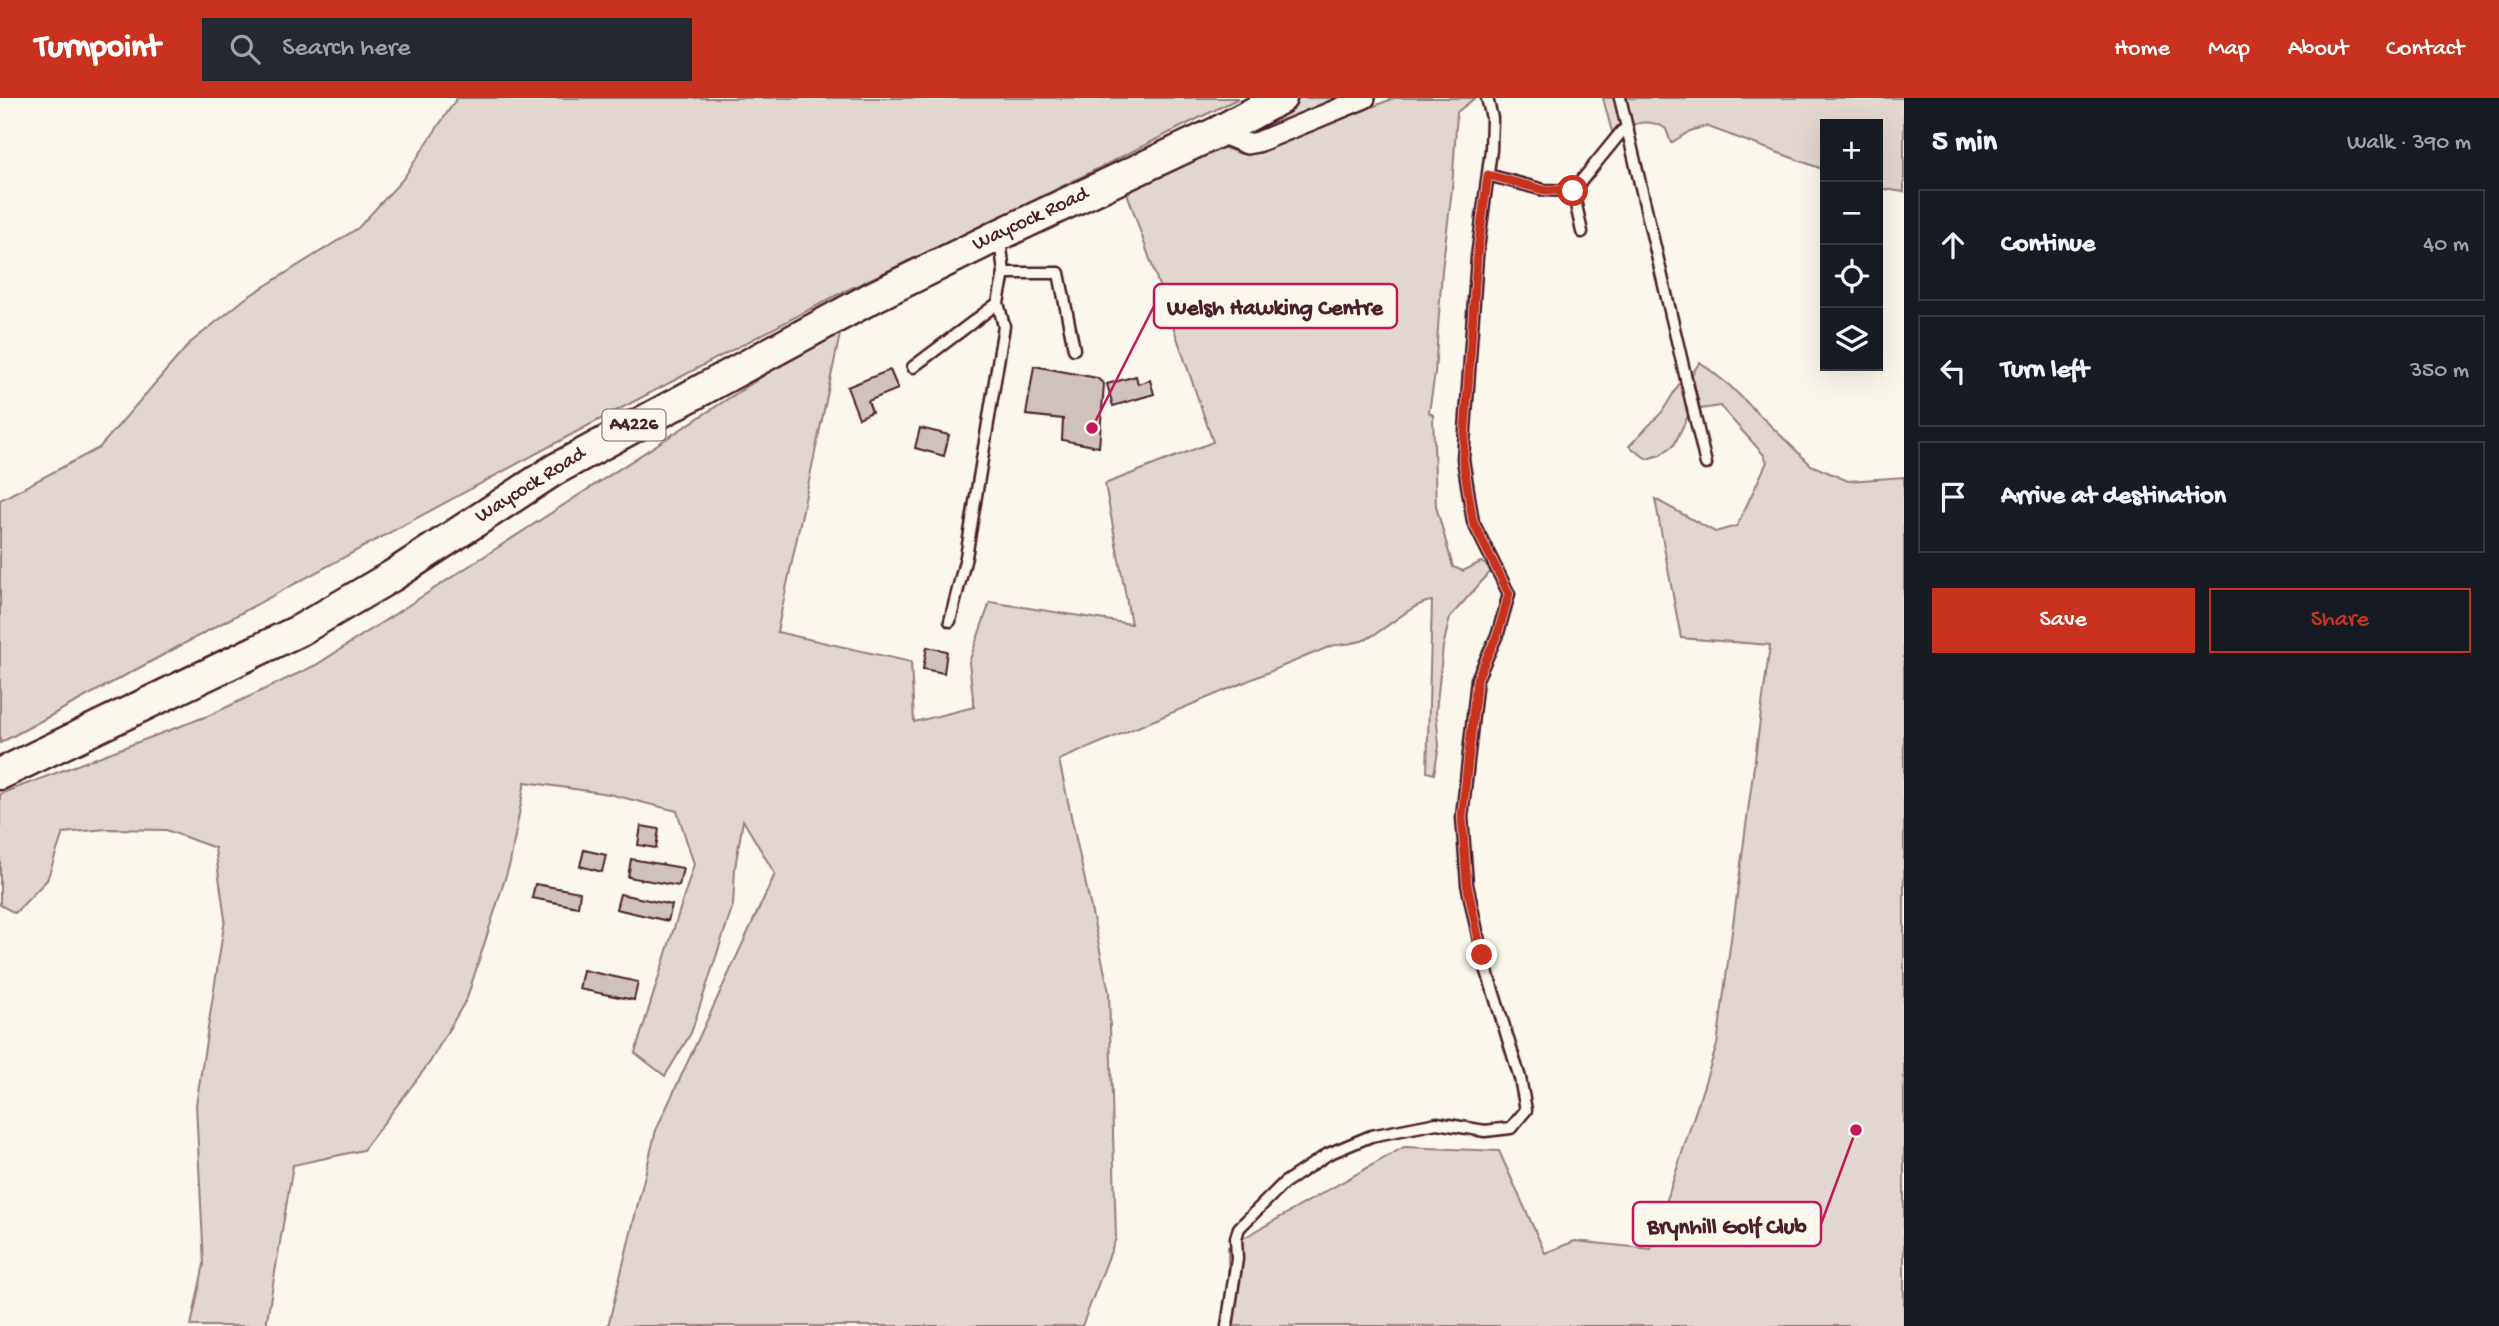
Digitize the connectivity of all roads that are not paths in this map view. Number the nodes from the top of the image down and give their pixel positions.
1 (1281, 98) edge
2 (1365, 98) edge
3 (1487, 98) edge
4 (1620, 98) edge
5 (1628, 129) junction
6 (1218, 132) junction
7 (1488, 175) junction
8 (1573, 191) junction
9 (1582, 232) dead end
10 (999, 234) junction
11 (1004, 273) junction
12 (998, 303) junction
13 (1074, 349) dead end
14 (913, 367) dead end
15 (1706, 464) dead end
16 (950, 621) dead end
17 (0, 774) edge
18 (1227, 1326) edge

1 - 6 main road, Waycock Road / A4226
2 - 6 street
3 - 7 lane
4 - 5 lane
5 - 8 lane
5 - 15 lane
6 - 10 main road, Waycock Road / A4226
7 - 8 lane
7 - 18 lane
8 - 9 lane
10 - 11 lane
10 - 17 main road, Waycock Road / A4226
11 - 12 lane
11 - 13 lane
12 - 14 lane
12 - 16 lane

